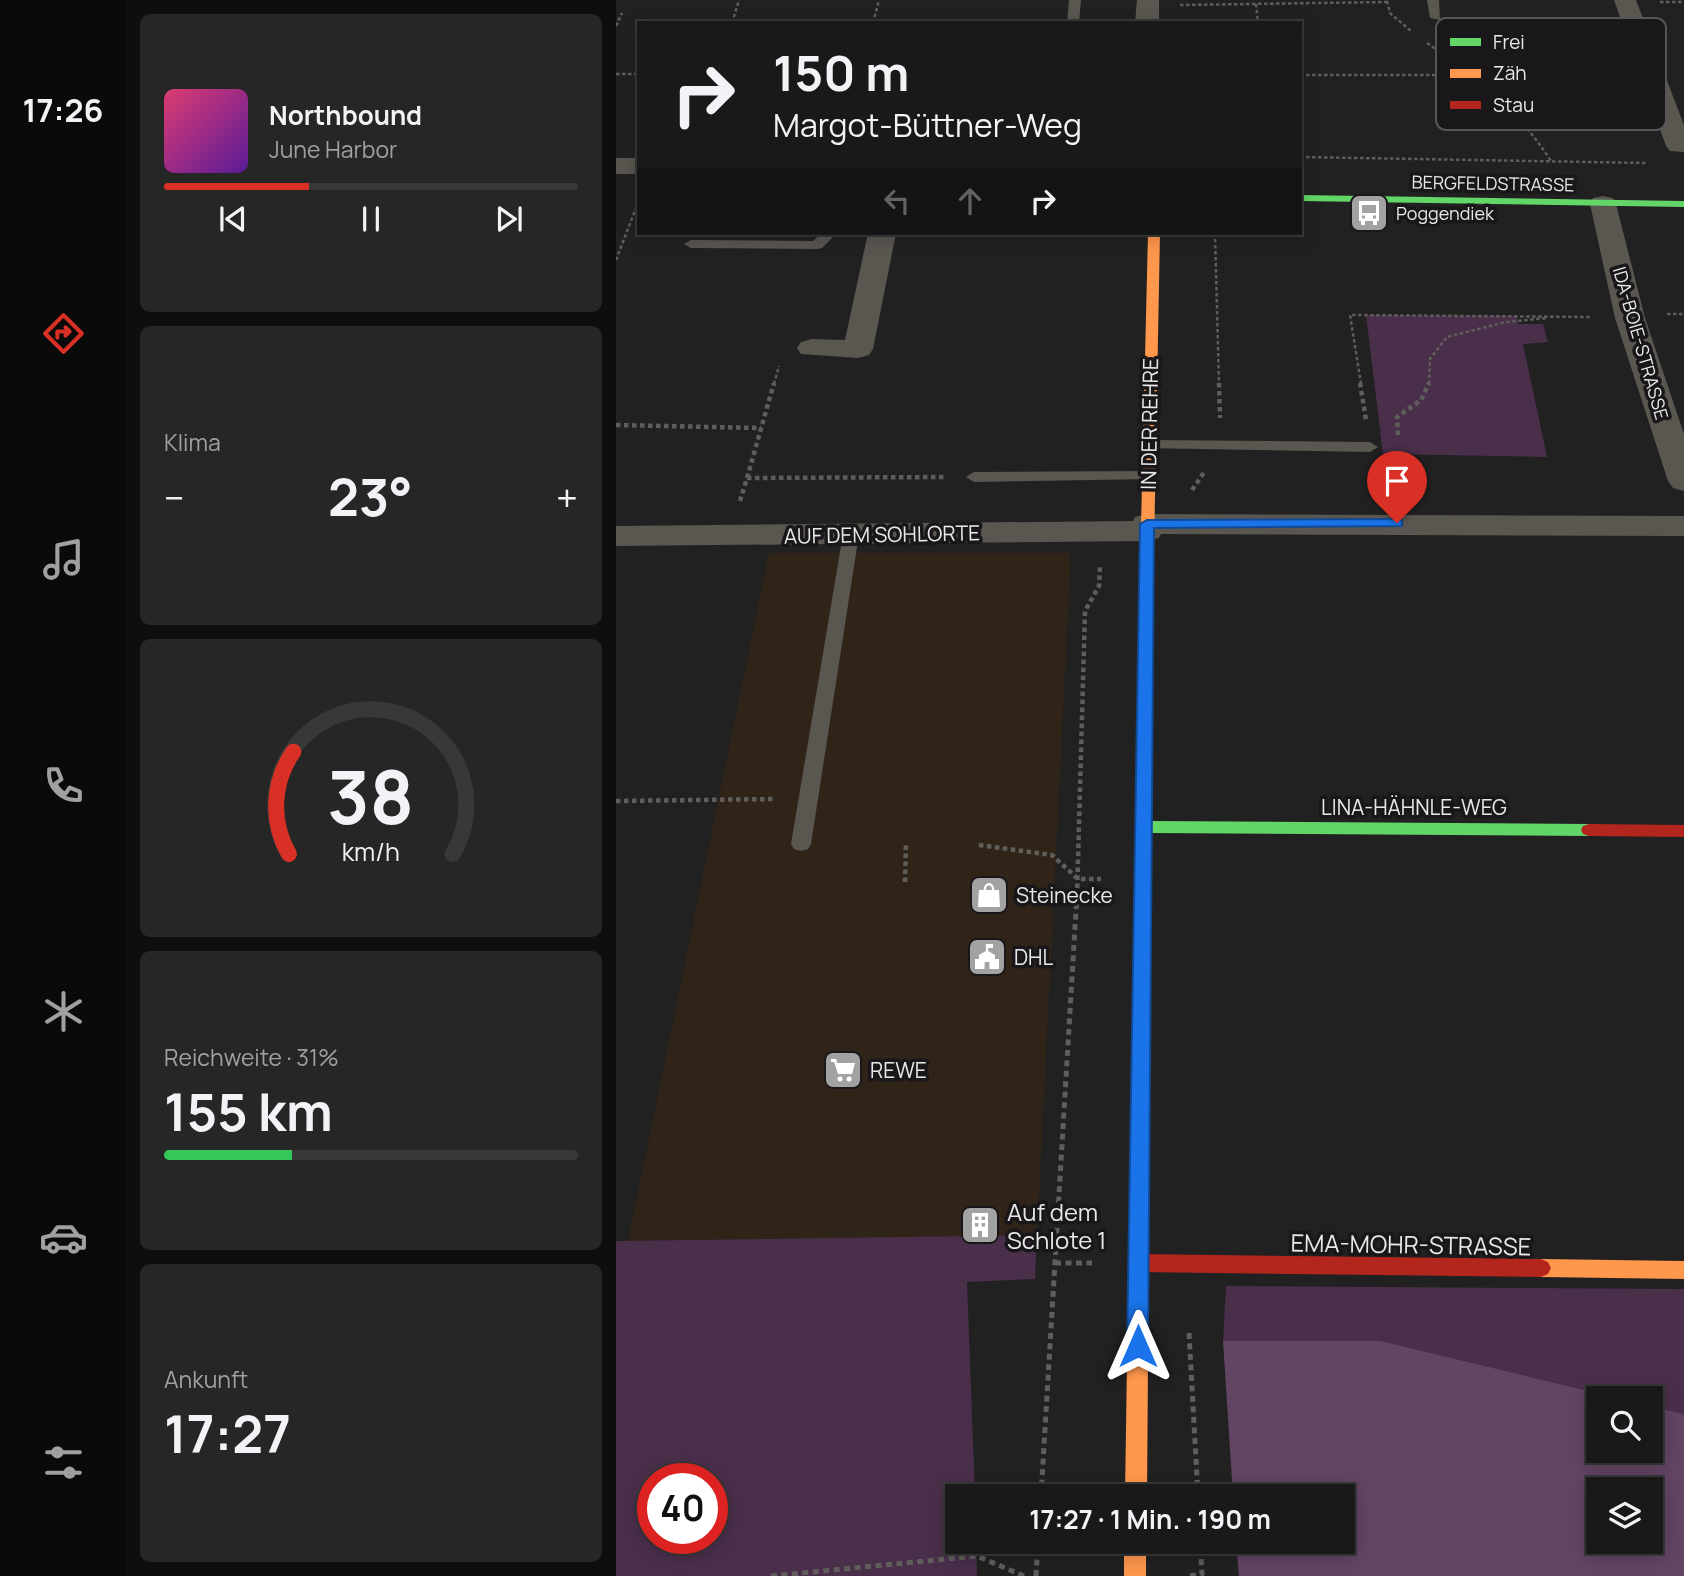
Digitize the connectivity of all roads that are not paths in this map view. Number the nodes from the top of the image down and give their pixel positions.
1 (1075, 0) edge
2 (1433, 0) edge
3 (1625, 0) edge
4 (1436, 18) dead end
5 (1632, 18) edge
6 (1073, 21) edge
7 (1666, 111) edge
8 (1679, 146) dead end
9 (616, 166) edge
10 (637, 166) edge
11 (1302, 198) edge
12 (1603, 204) junction
13 (1684, 204) edge
14 (828, 235) edge
15 (881, 235) edge
16 (1154, 235) edge
17 (691, 244) dead end
18 (812, 348) road end
19 (1149, 445) junction
20 (1678, 445) edge
21 (1370, 447) road end
22 (1148, 476) junction
23 (974, 477) road end
24 (1684, 481) edge
25 (1684, 526) edge
26 (1147, 527) junction
27 (851, 534) junction
28 (616, 536) edge
29 (1143, 827) junction
30 (1684, 831) edge
31 (801, 844) dead end
32 (1138, 1264) junction
33 (1684, 1270) edge
34 (1136, 1484) edge
35 (1135, 1554) edge
36 (1135, 1576) edge

1 - 6 lane
2 - 4 lane
3 - 5 street
7 - 8 street
9 - 10 street
11 - 12 street, BERGFELDSTRASSE
12 - 13 street, BERGFELDSTRASSE
12 - 20 street, IDA-BOIE-STRASSE
14 - 17 lane
15 - 18 street
16 - 19 street, IN DER REHRE
19 - 21 lane
19 - 22 street, IN DER REHRE
20 - 24 street, IDA-BOIE-STRASSE
22 - 23 lane
22 - 26 street, IN DER REHRE
25 - 26 street, AUF DEM SOHLORTE
26 - 27 street, AUF DEM SOHLORTE
26 - 29 street, IN DER REHRE
27 - 28 street, AUF DEM SOHLORTE
27 - 31 lane
29 - 30 street, LINA-HÄHNLE-WEG
29 - 32 street, IN DER REHRE
32 - 33 street, EMA-MOHR-STRASSE
32 - 34 street, IN DER REHRE
35 - 36 street

